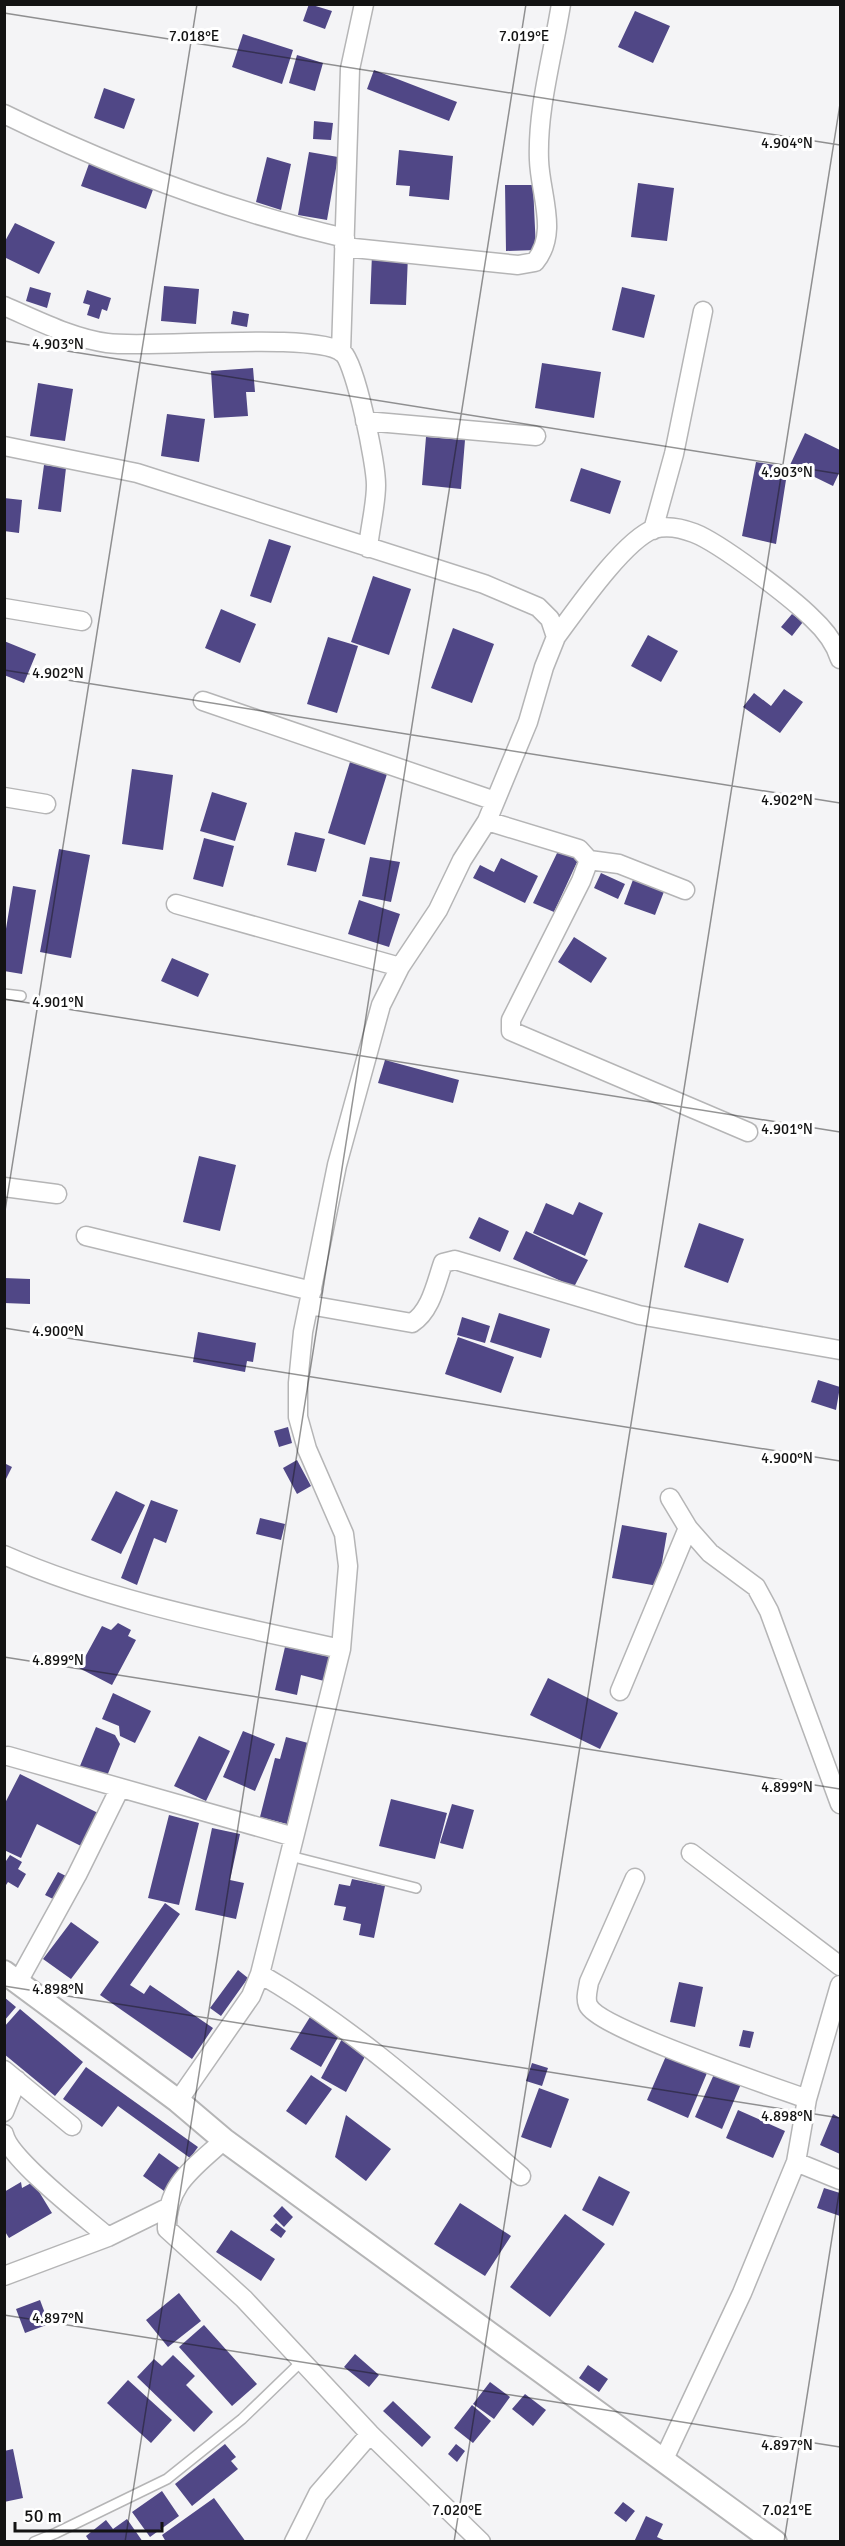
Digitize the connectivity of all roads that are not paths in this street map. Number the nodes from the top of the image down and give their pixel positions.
1 (364, 4) edge
2 (561, 4) edge
3 (4, 114) edge
4 (344, 242) junction
5 (4, 306) edge
6 (703, 311) dead end
7 (341, 352) junction
8 (365, 421) junction
9 (536, 436) dead end
10 (4, 446) edge
11 (653, 530) junction
12 (368, 548) junction
13 (4, 608) edge
14 (82, 621) dead end
15 (840, 626) edge
16 (556, 637) junction
17 (838, 651) edge
18 (203, 701) dead end
19 (4, 797) edge
20 (495, 801) junction
21 (45, 804) dead end
22 (487, 821) junction
23 (589, 860) junction
24 (685, 890) dead end
25 (176, 904) dead end
26 (400, 967) junction
27 (4, 994) edge
28 (21, 996) dead end
29 (748, 1132) dead end
30 (4, 1187) edge
31 (57, 1194) dead end
32 (86, 1236) dead end
33 (310, 1298) junction
34 (840, 1350) edge
35 (670, 1498) dead end
36 (688, 1528) junction
37 (4, 1555) edge
38 (340, 1649) junction
39 (620, 1691) dead end
40 (8, 1756) dead end
41 (120, 1788) junction
42 (840, 1804) edge
43 (294, 1838) junction
44 (691, 1853) dead end
45 (290, 1857) junction
46 (635, 1878) dead end
47 (416, 1888) dead end
48 (840, 1966) edge
49 (260, 1974) junction
50 (11, 1977) edge
51 (840, 1985) edge
52 (11, 2075) edge
53 (807, 2099) junction
54 (177, 2101) junction
55 (4, 2112) edge
56 (72, 2126) dead end
57 (4, 2134) edge
58 (224, 2140) junction
59 (796, 2162) junction
60 (521, 2176) dead end
61 (840, 2180) edge
62 (166, 2208) junction
63 (108, 2237) junction
64 (4, 2276) edge
65 (302, 2361) junction
66 (370, 2434) junction
67 (664, 2459) junction
68 (34, 2541) edge
69 (294, 2541) edge
70 (481, 2541) edge
71 (775, 2541) edge

1 - 4 street
2 - 4 street
3 - 4 street
4 - 7 street
5 - 7 street
6 - 11 street
7 - 8 street
8 - 9 street
8 - 12 street
10 - 12 street
11 - 16 street
11 - 17 street
12 - 16 street
13 - 14 street
15 - 17 street
16 - 20 street
18 - 20 street
19 - 21 street
20 - 22 street
22 - 23 street
22 - 26 street
23 - 24 street
23 - 29 street
25 - 26 street
26 - 33 street
27 - 28 lane
30 - 31 street
32 - 33 street
33 - 34 street
33 - 38 street
35 - 36 street
36 - 39 street
36 - 42 street
37 - 38 street
38 - 43 street
40 - 41 street
41 - 43 street
41 - 50 street
43 - 45 street
44 - 48 street
45 - 47 lane
45 - 49 street
46 - 53 street
49 - 54 street
49 - 60 street
50 - 54 street
51 - 53 street
52 - 55 street
52 - 56 street
53 - 59 street
54 - 58 street
57 - 63 street
58 - 62 street
58 - 67 street
59 - 61 street
59 - 67 street
62 - 63 street
62 - 65 street
63 - 64 street
65 - 66 street
65 - 68 lane
66 - 69 street
66 - 70 street
67 - 71 street

